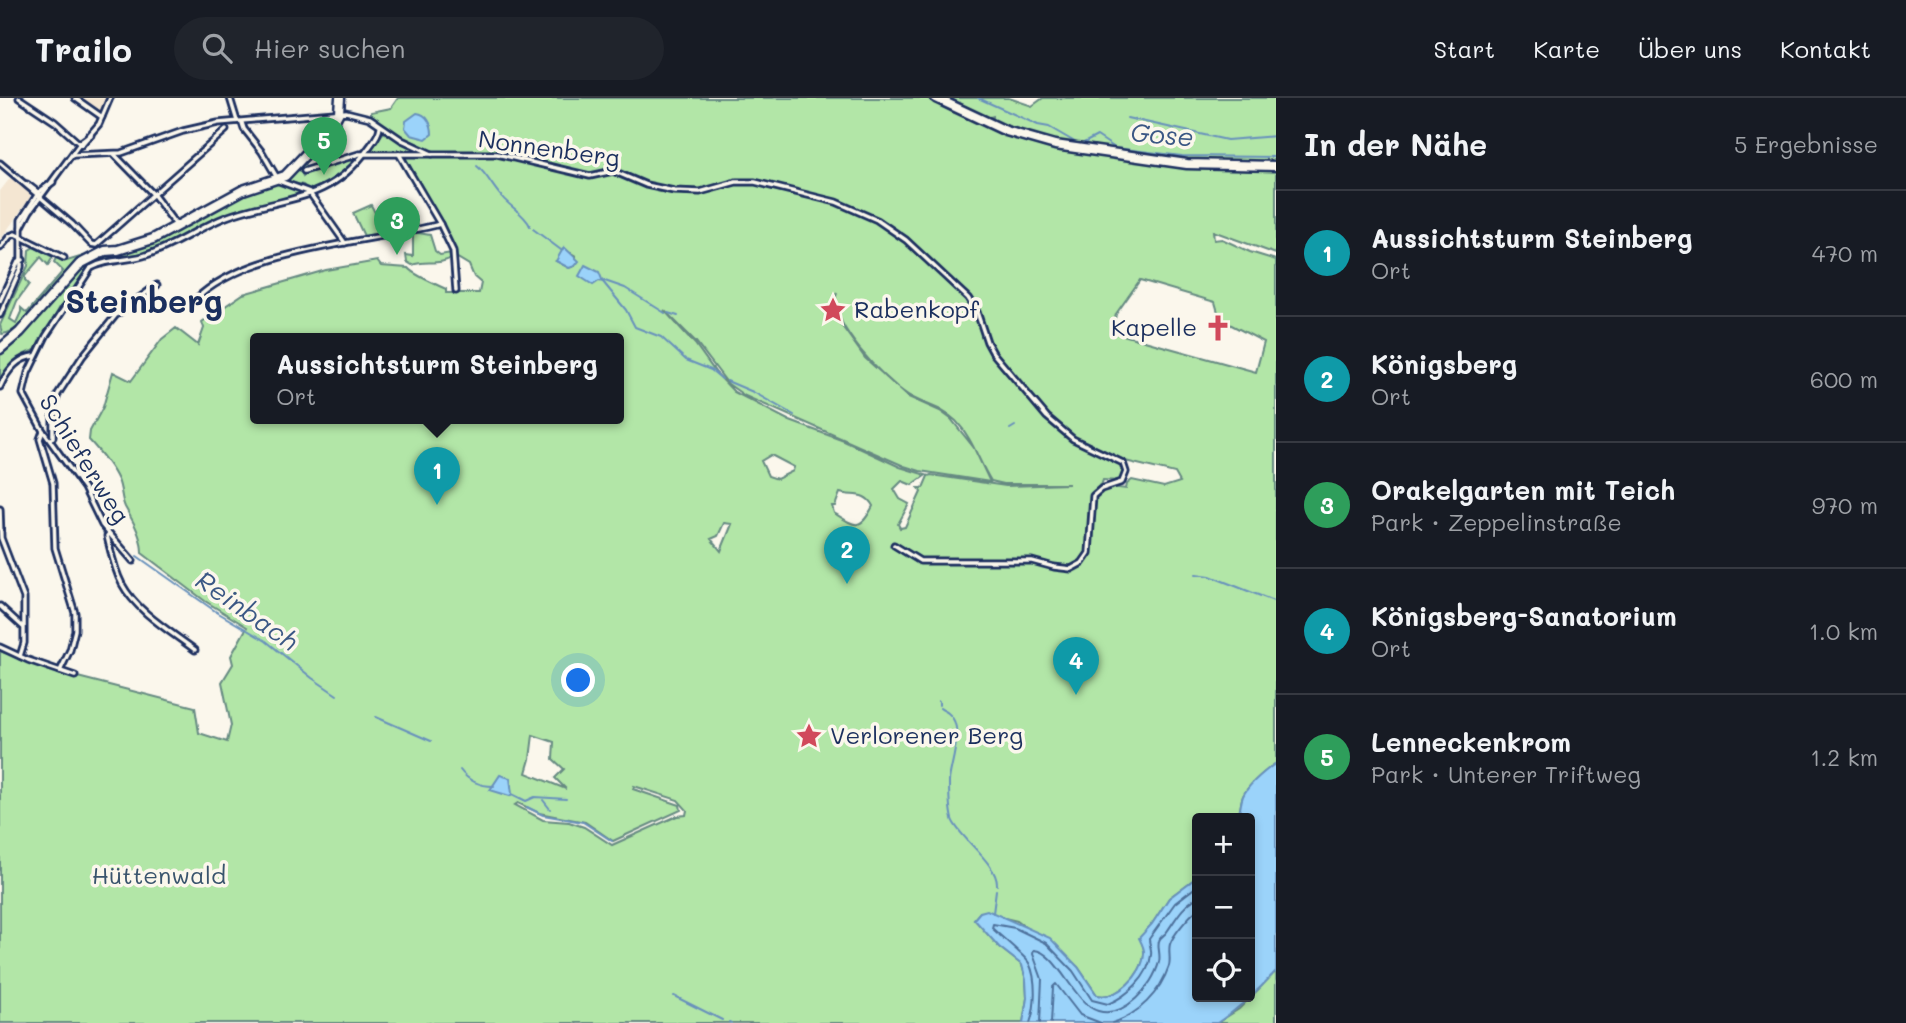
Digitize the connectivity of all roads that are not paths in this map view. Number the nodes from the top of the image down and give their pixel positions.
1 (19, 98) edge
2 (75, 98) edge
3 (110, 98) edge
4 (230, 98) edge
5 (340, 98) edge
6 (936, 98) edge
7 (339, 112) junction
8 (102, 117) junction
9 (239, 122) junction
10 (380, 127) junction
11 (226, 130) dead end
12 (80, 147) junction
13 (88, 154) junction
14 (114, 154) junction
15 (399, 154) junction
16 (74, 155) junction
17 (363, 155) junction
18 (434, 155) junction
19 (0, 163) edge
20 (1276, 166) edge
21 (303, 171) dead end
22 (278, 179) junction
23 (153, 194) junction
24 (39, 195) junction
25 (311, 195) junction
26 (440, 224) junction
27 (177, 226) junction
28 (20, 235) junction
29 (34, 242) junction
30 (345, 243) junction
31 (0, 248) edge
32 (23, 250) junction
33 (64, 258) dead end
34 (23, 260) junction
35 (89, 264) junction
36 (157, 285) dead end
37 (456, 291) dead end
38 (195, 300) dead end
39 (0, 301) edge
40 (0, 315) edge
41 (0, 337) edge
42 (13, 338) junction
43 (0, 347) edge
44 (35, 356) junction
45 (0, 387) edge
46 (43, 431) junction
47 (50, 440) junction
48 (0, 509) edge
49 (109, 534) junction
50 (894, 545) dead end
51 (133, 561) dead end
52 (0, 606) edge
53 (23, 627) junction
54 (0, 647) edge
55 (195, 650) dead end
56 (20, 656) junction
57 (60, 671) junction
58 (75, 676) dead end

1 - 12 street
2 - 8 street
3 - 8 street
4 - 9 street
5 - 7 main road
6 - 20 main road
7 - 9 street, Nonnenberg
7 - 10 street, Nonnenberg
7 - 22 main road
8 - 12 street
9 - 14 street, Nonnenberg
9 - 22 street
10 - 17 street
10 - 18 street, Nonnenberg
11 - 23 street
12 - 13 street
12 - 16 street
13 - 14 street, Nonnenberg
13 - 16 street, Nonnenberg
14 - 23 street
15 - 17 street
15 - 18 street
15 - 26 street
16 - 24 street
17 - 21 street
17 - 25 street
18 - 50 street, Nonnenberg
19 - 24 street
22 - 25 street
22 - 27 main road
23 - 24 street
23 - 27 street
24 - 28 street
25 - 30 street
25 - 35 street
26 - 30 street
26 - 37 street
27 - 35 main road
28 - 29 street
28 - 31 street
28 - 32 street
29 - 32 street
29 - 33 street
30 - 38 street
32 - 34 street
34 - 39 street
34 - 40 street
35 - 42 main road
35 - 44 street, Schieferweg
36 - 47 street
41 - 42 main road
42 - 43 main road
44 - 45 street
44 - 46 street, Schieferweg
46 - 47 street, Schieferweg
46 - 57 street
47 - 49 street, Schieferweg
48 - 53 street
49 - 51 street, Schieferweg
49 - 55 street
52 - 53 street
53 - 56 street
54 - 56 street
56 - 57 street
57 - 58 street

